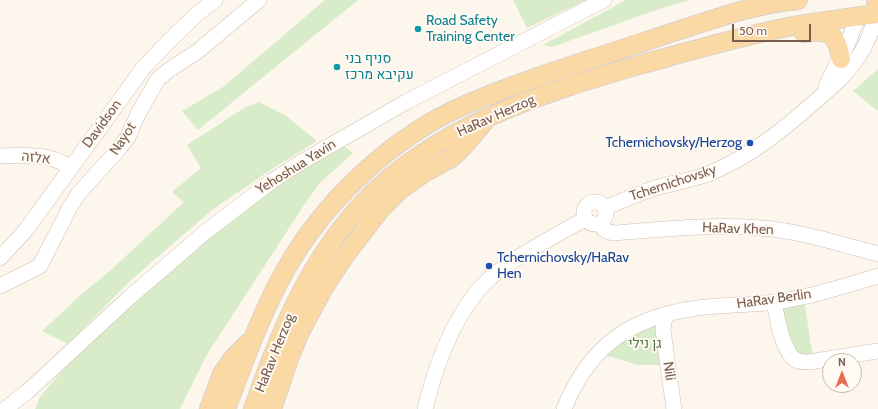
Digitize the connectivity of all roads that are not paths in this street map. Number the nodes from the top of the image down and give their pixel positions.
1 (215, 0) edge
2 (259, 0) edge
3 (604, 0) edge
4 (798, 0) edge
5 (859, 8) edge
6 (877, 9) edge
7 (878, 35) edge
8 (708, 46) junction
9 (859, 55) junction
10 (841, 59) junction
11 (818, 99) junction
12 (491, 116) junction
13 (0, 156) edge
14 (71, 167) junction
15 (605, 208) junction
16 (585, 219) junction
17 (600, 223) junction
18 (878, 254) edge
19 (0, 258) edge
20 (878, 276) edge
21 (0, 286) edge
22 (774, 302) junction
23 (668, 314) junction
24 (648, 321) junction
25 (663, 333) junction
26 (253, 339) junction
27 (878, 351) edge
28 (21, 403) edge
29 (5, 409) edge
30 (209, 409) edge
31 (226, 409) edge
32 (253, 409) edge
33 (272, 409) edge
34 (425, 409) edge
35 (564, 409) edge
36 (674, 409) edge

1 - 14 street, Davidson
2 - 21 street, Nayot
3 - 28 street, Yehoshua Yavin
4 - 26 main road, HaRav Herzog
5 - 6 main road, HaRav Herzog
5 - 8 main road, HaRav Herzog
5 - 10 street, Tchernichovsky
6 - 9 street, Tchernichovsky
7 - 9 street
8 - 10 main road
8 - 12 main road, HaRav Herzog
9 - 11 street, Tchernichovsky
10 - 11 street, Tchernichovsky
11 - 15 street, Tchernichovsky
12 - 32 main road, HaRav Herzog
12 - 33 main road
13 - 14 street, אלזה
14 - 19 street, Davidson
15 - 16 street
15 - 17 street
16 - 17 street
16 - 34 street
17 - 18 street, HaRav Khen
20 - 22 street, HaRav Berlin
22 - 23 street, HaRav Berlin
22 - 27 street
23 - 24 street, HaRav Berlin
23 - 25 street, Nili
24 - 25 street
24 - 35 street, HaRav Berlin
25 - 36 street, Nili
26 - 30 main road
26 - 31 main road, HaRav Herzog
28 - 29 street, Yehoshua Yavin

